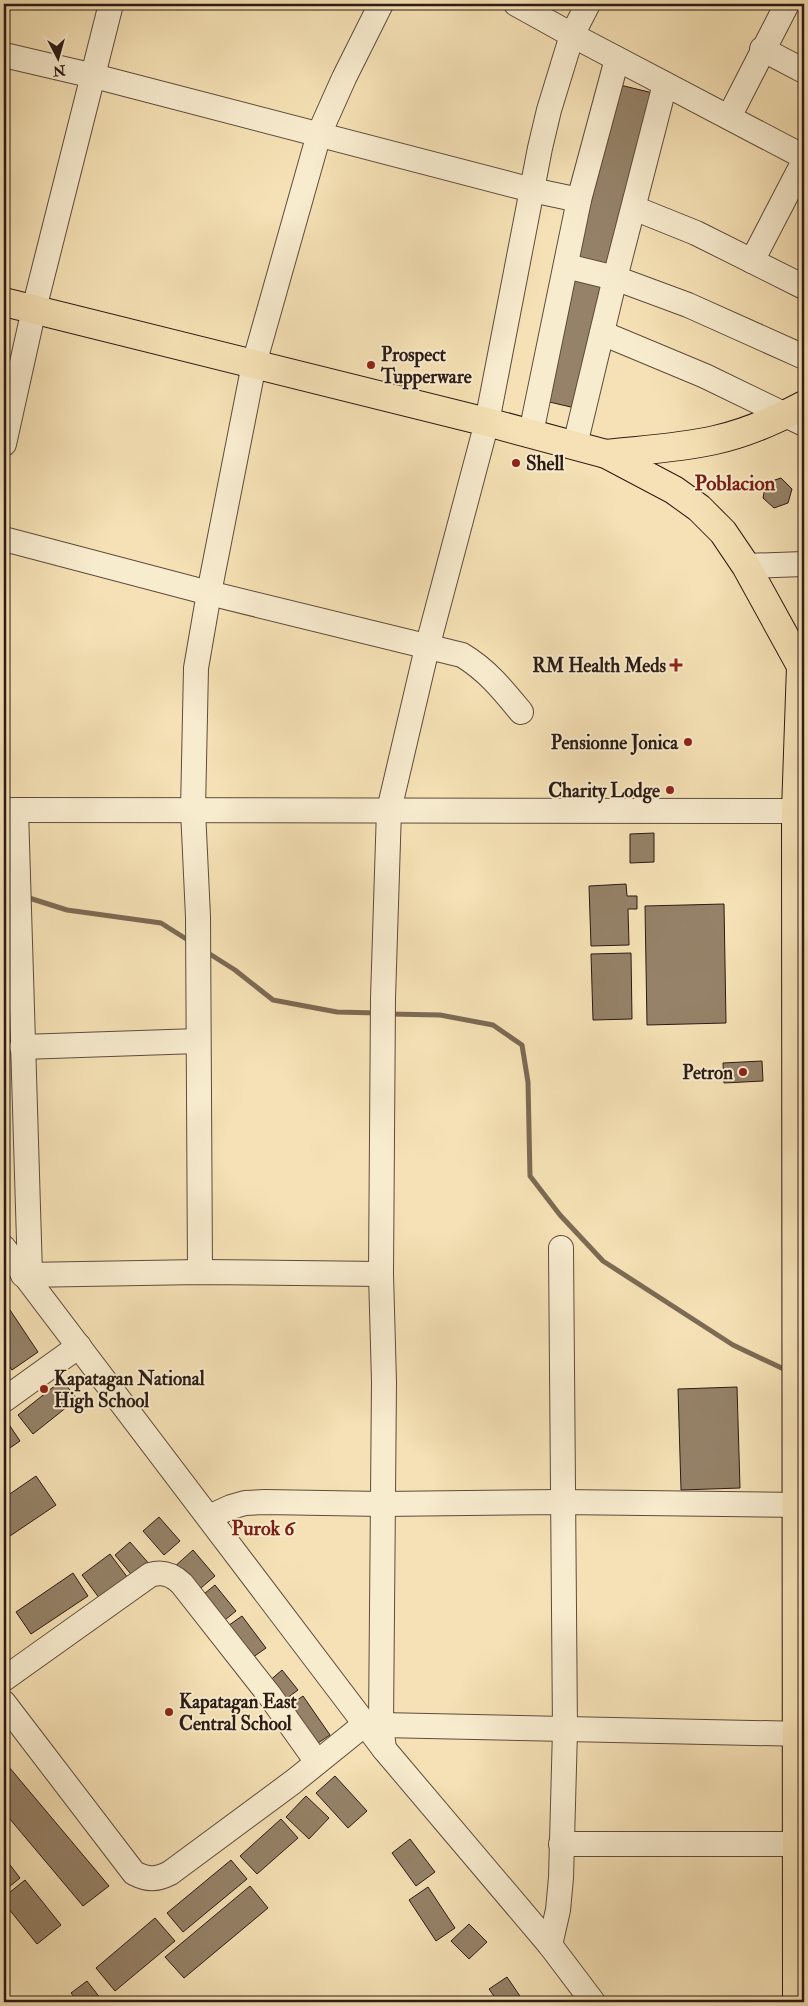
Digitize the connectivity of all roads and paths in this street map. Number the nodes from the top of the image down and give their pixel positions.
1 (111, 4) edge
2 (381, 4) edge
3 (516, 4) edge
4 (588, 4) edge
5 (787, 4) edge
6 (572, 36) junction
7 (762, 49) junction
8 (4, 55) edge
9 (617, 59) junction
10 (804, 70) edge
11 (94, 76) junction
12 (665, 84) junction
13 (729, 117) junction
14 (319, 134) junction
15 (804, 156) edge
16 (804, 161) edge
17 (532, 190) junction
18 (579, 200) junction
19 (634, 208) junction
20 (752, 261) junction
21 (566, 266) junction
22 (615, 278) junction
23 (804, 287) edge
24 (4, 302) edge
25 (34, 309) junction
26 (602, 333) junction
27 (804, 357) edge
28 (254, 364) junction
29 (798, 414) edge
30 (487, 422) junction
31 (531, 433) junction
32 (4, 444) edge
33 (575, 445) junction
34 (606, 454) junction
35 (4, 539) edge
36 (804, 564) edge
37 (746, 566) junction
38 (209, 593) junction
39 (427, 648) junction
40 (803, 656) edge
41 (521, 712) dead end
42 (10, 810) edge
43 (193, 810) junction
44 (389, 810) junction
45 (800, 811) edge
46 (800, 1037) edge
47 (198, 1041) junction
48 (22, 1047) junction
49 (4, 1248) edge
50 (561, 1248) dead end
51 (801, 1268) edge
52 (200, 1272) junction
53 (26, 1274) junction
54 (380, 1274) junction
55 (79, 1346) junction
56 (7, 1391) edge
57 (562, 1502) junction
58 (382, 1504) junction
59 (800, 1505) edge
60 (209, 1517) junction
61 (4, 1679) edge
62 (4, 1703) edge
63 (373, 1724) junction
64 (565, 1730) junction
65 (800, 1734) edge
66 (317, 1762) junction
67 (561, 1844) junction
68 (797, 1844) junction
69 (801, 1922) edge
70 (550, 1945) junction
71 (594, 2002) edge
72 (797, 2002) edge

1 - 11 street
2 - 14 street
3 - 6 street
4 - 6 street
5 - 7 street
6 - 9 street
6 - 17 street
7 - 10 street
7 - 13 street
8 - 11 street
9 - 12 street
9 - 18 street
11 - 14 street
11 - 25 street
12 - 13 street
12 - 19 street
13 - 15 street
14 - 17 street
14 - 28 street
16 - 20 street
17 - 18 street
17 - 30 street
18 - 21 street
19 - 20 street
19 - 22 street
20 - 23 street
21 - 22 street
21 - 31 street
22 - 26 street
22 - 27 street
24 - 25 main road
25 - 28 main road
25 - 32 street
26 - 29 street
26 - 33 street
28 - 30 main road
28 - 38 street
29 - 34 main road
30 - 31 main road
30 - 39 street
31 - 33 main road
33 - 34 main road
34 - 37 main road
35 - 38 street
36 - 37 street
37 - 40 main road
38 - 39 street
38 - 43 street
39 - 41 street
39 - 44 street
40 - 45 main road
42 - 43 street
42 - 48 street
43 - 44 street
43 - 47 street
44 - 45 street
44 - 54 street
45 - 46 main road
46 - 51 main road
47 - 48 street
47 - 52 street
48 - 53 street
49 - 53 street
50 - 57 street
51 - 59 main road
52 - 53 street
52 - 54 street
53 - 55 street
54 - 58 street
55 - 56 street
55 - 60 street
57 - 58 street
57 - 59 street
57 - 64 street
58 - 60 street
58 - 63 street
59 - 65 main road
60 - 63 street
61 - 66 street
62 - 66 street
63 - 64 street
63 - 66 street
63 - 70 street
64 - 65 street
64 - 67 street
65 - 68 main road
67 - 68 street
67 - 70 street
68 - 69 main road
69 - 72 main road
70 - 71 street

